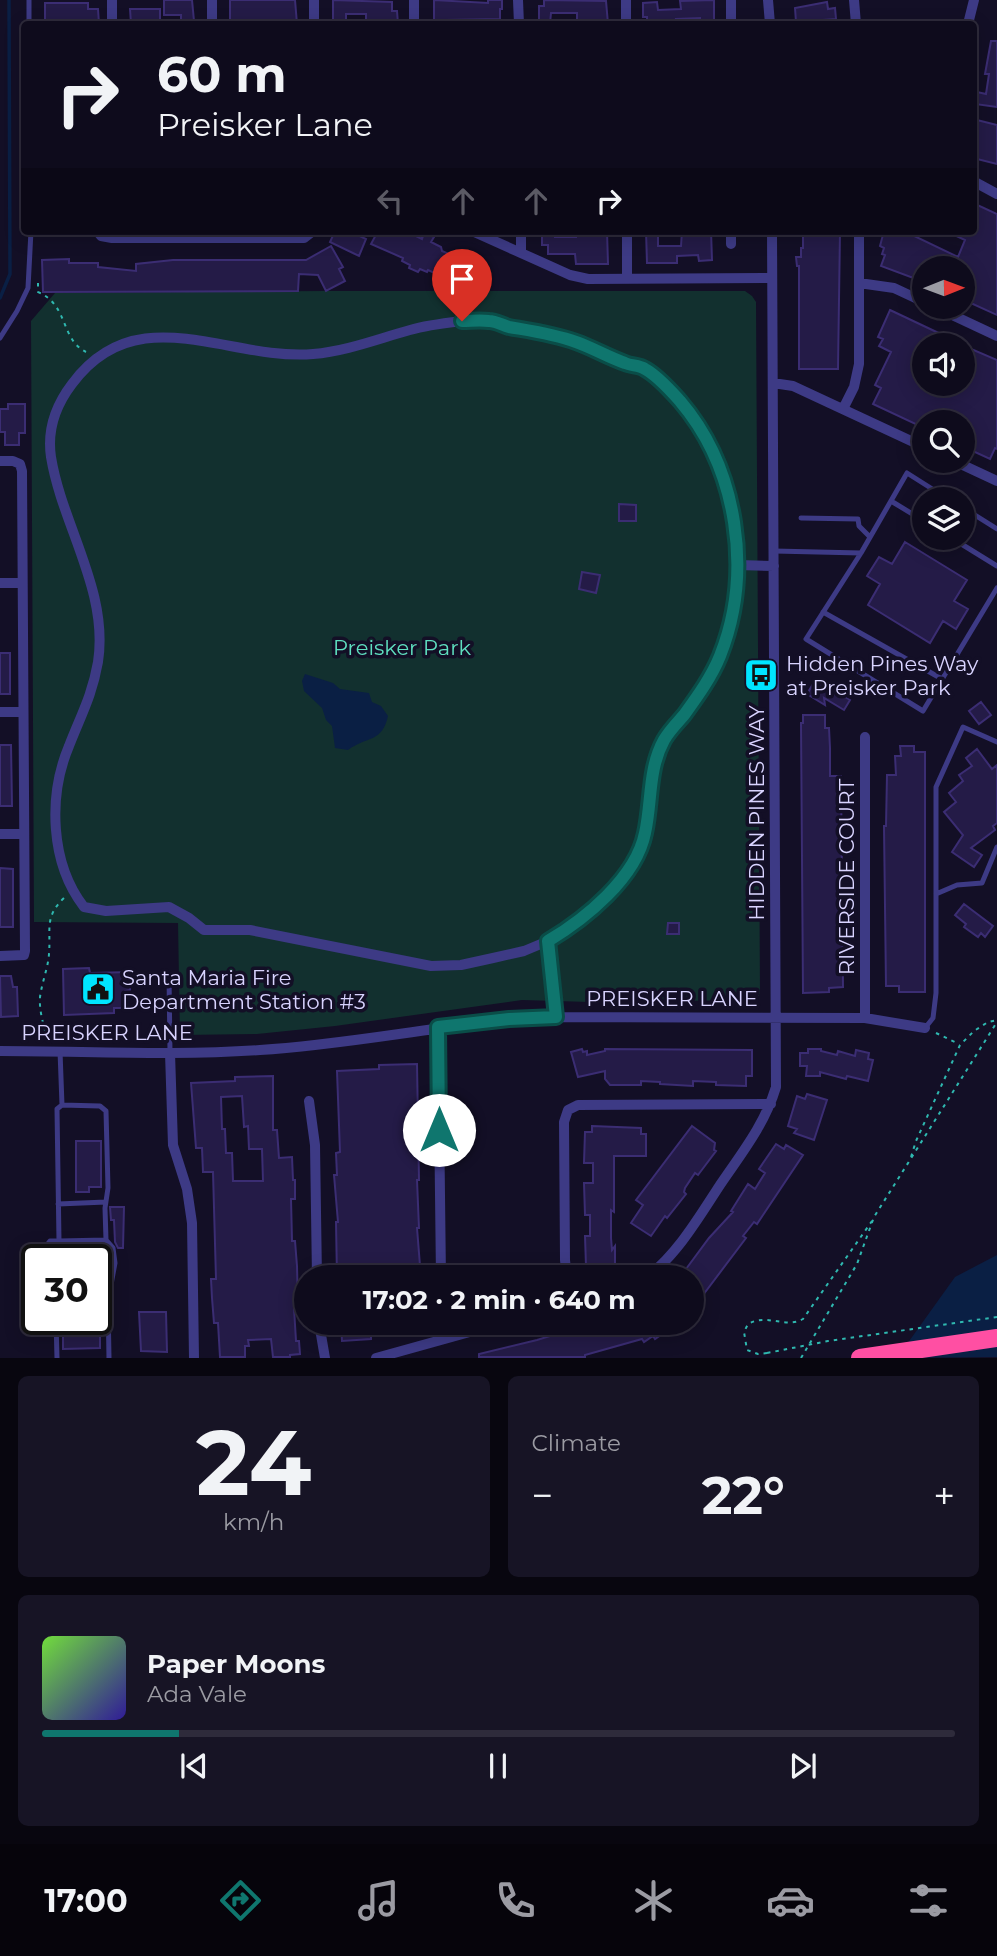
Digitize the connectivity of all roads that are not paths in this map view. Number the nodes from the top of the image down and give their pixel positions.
1 (29, 0) edge
2 (112, 0) edge
3 (212, 0) edge
4 (314, 0) edge
5 (414, 0) edge
6 (518, 0) edge
7 (626, 0) edge
8 (731, 0) edge
9 (768, 0) edge
10 (854, 0) edge
11 (974, 0) edge
12 (29, 21) edge
13 (112, 21) edge
14 (212, 21) edge
15 (314, 21) edge
16 (414, 21) edge
17 (519, 21) edge
18 (626, 21) edge
19 (731, 21) edge
20 (770, 21) edge
21 (856, 21) edge
22 (969, 21) edge
23 (977, 183) edge
24 (997, 194) edge
25 (31, 235) edge
26 (104, 235) edge
27 (308, 235) edge
28 (481, 235) edge
29 (521, 235) edge
30 (627, 235) edge
31 (731, 235) edge
32 (772, 235) edge
33 (859, 235) edge
34 (731, 244) dead end
35 (521, 253) junction
36 (772, 278) junction
37 (627, 279) junction
38 (859, 283) junction
39 (912, 296) edge
40 (961, 319) edge
41 (997, 336) edge
42 (0, 338) edge
43 (773, 383) junction
44 (843, 409) junction
45 (912, 441) edge
46 (0, 461) edge
47 (975, 470) edge
48 (997, 481) edge
49 (929, 487) edge
50 (891, 501) junction
51 (912, 514) edge
52 (975, 516) edge
53 (801, 518) dead end
54 (997, 529) edge
55 (870, 537) junction
56 (971, 550) edge
57 (774, 551) junction
58 (861, 553) junction
59 (738, 565) junction
60 (774, 565) junction
61 (997, 566) edge
62 (0, 583) edge
63 (22, 583) junction
64 (997, 588) edge
65 (823, 612) junction
66 (942, 680) junction
67 (0, 712) edge
68 (23, 712) junction
69 (866, 737) dead end
70 (997, 742) edge
71 (0, 834) edge
72 (24, 834) junction
73 (997, 848) edge
74 (936, 894) junction
75 (548, 941) junction
76 (0, 956) edge
77 (169, 974) dead end
78 (556, 1017) junction
79 (777, 1017) junction
80 (865, 1018) junction
81 (438, 1027) junction
82 (925, 1028) joint
83 (0, 1051) edge
84 (60, 1051) junction
85 (170, 1053) junction
86 (309, 1101) dead end
87 (771, 1104) junction
88 (62, 1105) junction
89 (106, 1202) junction
90 (58, 1203) junction
91 (106, 1240) junction
92 (59, 1241) junction
93 (48, 1244) edge
94 (317, 1265) edge
95 (441, 1265) edge
96 (565, 1265) edge
97 (659, 1265) edge
98 (56, 1335) edge
99 (321, 1335) edge
100 (458, 1335) edge
101 (451, 1337) joint
102 (997, 1338) edge
103 (57, 1357) edge
104 (109, 1357) edge
105 (194, 1357) edge
106 (325, 1357) edge
107 (376, 1357) edge
108 (860, 1357) edge

1 - 12 lane
2 - 13 street
3 - 14 street
4 - 15 street
5 - 16 street
6 - 17 street
7 - 18 street
8 - 19 street
9 - 20 street
10 - 21 street
11 - 22 street
23 - 24 street
25 - 42 lane
26 - 27 street
28 - 35 street
29 - 35 street
30 - 37 street
31 - 34 street
32 - 36 street, HIDDEN PINES WAY
33 - 38 street
35 - 37 street
36 - 37 street
36 - 43 street, HIDDEN PINES WAY
38 - 39 street
38 - 44 street
40 - 41 street
43 - 44 street
43 - 57 street, HIDDEN PINES WAY
44 - 45 street
46 - 63 street
47 - 48 street
49 - 50 lane
50 - 51 lane
50 - 55 lane
52 - 54 lane
53 - 55 lane
55 - 58 lane
56 - 61 lane
57 - 58 lane
57 - 60 street, HIDDEN PINES WAY
58 - 65 lane
59 - 60 street
59 - 75 street
59 - 75 street
60 - 79 street, HIDDEN PINES WAY
62 - 63 street
63 - 68 street
64 - 66 lane
65 - 66 lane
65 - 66 lane
67 - 68 street
68 - 72 street
69 - 80 street, RIVERSIDE COURT
70 - 74 lane
71 - 72 street
72 - 76 street
73 - 74 lane
74 - 82 lane
75 - 78 street
77 - 85 lane
78 - 79 street, PREISKER LANE
78 - 81 street, PREISKER LANE
79 - 80 street, PREISKER LANE
79 - 87 street, HIDDEN PINES WAY
80 - 82 street, PREISKER LANE
81 - 85 street, PREISKER LANE
81 - 95 street
83 - 84 street, PREISKER LANE
84 - 85 street, PREISKER LANE
84 - 88 lane
85 - 105 street
86 - 94 street
87 - 96 street
87 - 97 street
88 - 89 lane
88 - 90 lane
89 - 90 lane
89 - 91 lane
90 - 92 lane
91 - 92 lane
91 - 104 lane
92 - 93 lane
98 - 103 lane
99 - 106 street
100 - 101 street
101 - 107 street
102 - 108 highway

